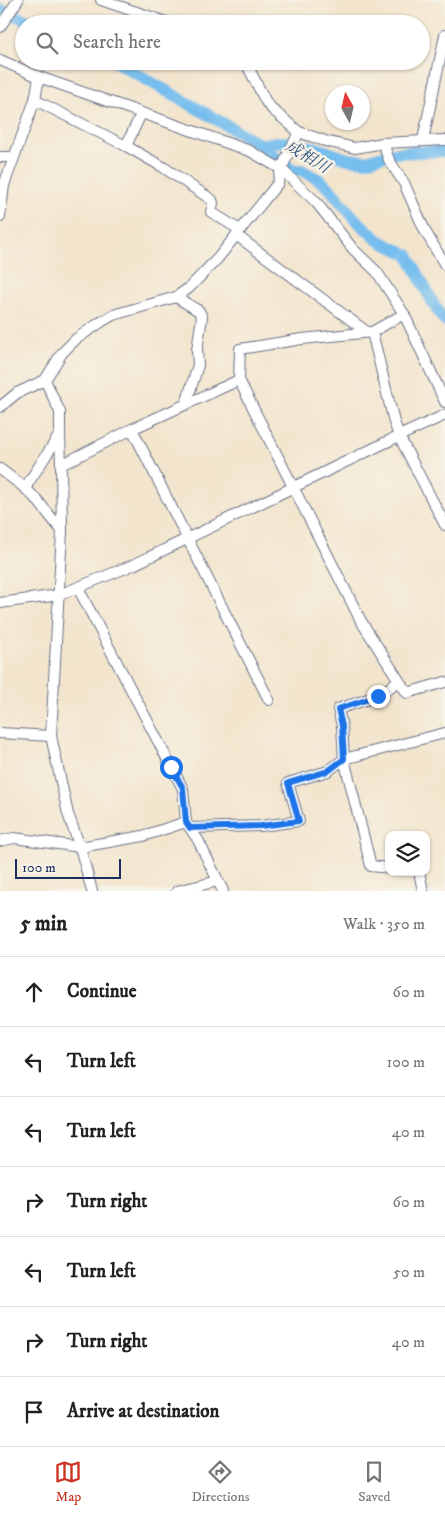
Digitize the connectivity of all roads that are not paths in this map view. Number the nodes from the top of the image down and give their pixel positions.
1 (18, 0) edge
2 (101, 0) edge
3 (145, 15) edge
4 (0, 27) edge
5 (445, 34) edge
6 (0, 60) edge
7 (15, 67) edge
8 (23, 70) edge
9 (250, 70) edge
10 (39, 77) junction
11 (35, 100) junction
12 (141, 114) junction
13 (299, 132) junction
14 (423, 140) junction
15 (445, 140) edge
16 (383, 143) junction
17 (126, 146) junction
18 (0, 157) edge
19 (14, 158) junction
20 (281, 169) junction
21 (0, 217) edge
22 (238, 232) junction
23 (445, 265) edge
24 (176, 297) junction
25 (404, 314) junction
26 (369, 332) junction
27 (45, 380) junction
28 (239, 380) junction
29 (445, 402) edge
30 (186, 404) junction
31 (0, 407) edge
32 (445, 416) edge
33 (132, 429) junction
34 (60, 434) junction
35 (399, 436) junction
36 (61, 465) junction
37 (0, 469) edge
38 (25, 488) junction
39 (293, 488) junction
40 (445, 525) edge
41 (62, 531) junction
42 (187, 539) junction
43 (78, 588) junction
44 (59, 595) junction
45 (0, 603) edge
46 (398, 680) junction
47 (445, 682) edge
48 (269, 700) dead end
49 (445, 733) edge
50 (0, 734) edge
51 (51, 736) junction
52 (344, 759) junction
53 (188, 825) junction
54 (0, 841) edge
55 (80, 847) junction
56 (385, 868) edge
57 (420, 876) edge
58 (218, 881) junction
59 (92, 891) edge
60 (177, 891) edge
61 (223, 891) edge
62 (423, 891) edge

1 - 4 street
2 - 3 street
5 - 14 street
6 - 7 street
8 - 10 street
9 - 13 street
10 - 11 street
10 - 12 street
11 - 17 street
11 - 19 street
12 - 17 street
12 - 20 street
13 - 16 street
13 - 20 street
14 - 15 street
14 - 16 street
16 - 23 street
17 - 22 street
18 - 19 street
19 - 21 street
20 - 22 street
20 - 25 street
22 - 24 street
22 - 26 street
24 - 27 street
24 - 30 street
25 - 26 street
25 - 29 street
26 - 28 street
26 - 35 street
27 - 31 street
27 - 34 street
28 - 30 street
28 - 39 street
30 - 33 street
32 - 35 street
33 - 36 street
33 - 42 street
34 - 36 street
34 - 38 street
35 - 39 street
35 - 40 street
36 - 41 street
37 - 38 street
38 - 41 street
39 - 42 street
39 - 46 street
41 - 44 street
42 - 43 street
42 - 48 street
43 - 44 street
43 - 53 street
44 - 45 street
44 - 51 street
46 - 47 street
46 - 52 street
49 - 52 street
50 - 51 street
51 - 55 street
52 - 53 street
52 - 56 street
53 - 55 street
53 - 58 street
54 - 55 street
55 - 59 street
57 - 62 street
58 - 60 street
58 - 61 street

